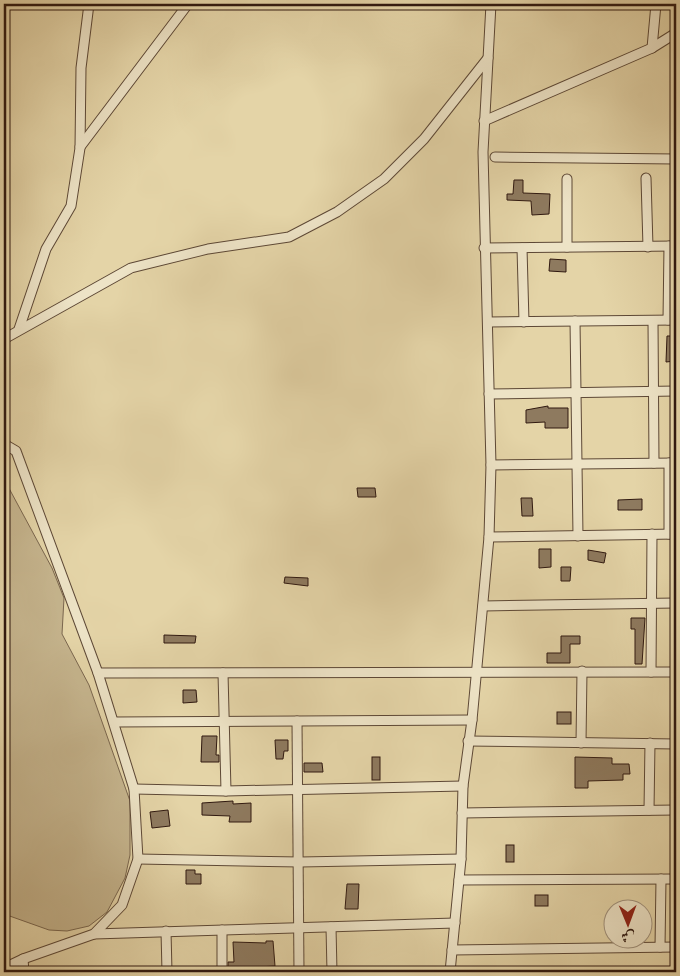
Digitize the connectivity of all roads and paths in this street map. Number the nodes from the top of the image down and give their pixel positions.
1 (90, 4) edge
2 (188, 4) edge
3 (491, 4) edge
4 (656, 4) edge
5 (676, 33) edge
6 (652, 48) junction
7 (488, 58) junction
8 (484, 121) junction
9 (80, 148) junction
10 (495, 157) dead end
11 (676, 158) edge
12 (646, 178) dead end
13 (567, 179) dead end
14 (672, 246) edge
15 (567, 247) junction
16 (648, 247) junction
17 (484, 248) junction
18 (522, 248) junction
19 (672, 320) edge
20 (653, 321) junction
21 (488, 322) junction
22 (524, 322) junction
23 (575, 322) junction
24 (19, 329) junction
25 (4, 339) edge
26 (652, 391) junction
27 (676, 391) edge
28 (576, 392) junction
29 (489, 394) junction
30 (4, 444) edge
31 (654, 463) junction
32 (673, 463) edge
33 (578, 464) junction
34 (491, 465) junction
35 (652, 534) junction
36 (673, 534) edge
37 (578, 536) junction
38 (489, 537) junction
39 (676, 603) edge
40 (651, 604) junction
41 (483, 606) junction
42 (477, 671) junction
43 (582, 672) junction
44 (651, 672) junction
45 (676, 672) edge
46 (98, 673) junction
47 (223, 673) junction
48 (472, 720) junction
49 (297, 721) junction
50 (114, 722) junction
51 (225, 723) junction
52 (468, 741) junction
53 (581, 743) junction
54 (650, 743) junction
55 (676, 744) edge
56 (463, 786) junction
57 (134, 789) junction
58 (298, 790) junction
59 (226, 791) junction
60 (649, 810) junction
61 (676, 810) edge
62 (462, 813) junction
63 (138, 859) junction
64 (461, 859) junction
65 (300, 862) junction
66 (660, 879) junction
67 (676, 879) edge
68 (459, 880) junction
69 (455, 923) junction
70 (331, 927) junction
71 (300, 928) junction
72 (222, 930) junction
73 (166, 931) junction
74 (94, 934) junction
75 (660, 947) junction
76 (676, 947) edge
77 (452, 950) junction
78 (24, 959) junction
79 (4, 968) edge
80 (24, 972) edge
81 (167, 972) edge
82 (222, 972) edge
83 (299, 972) edge
84 (332, 972) edge
85 (450, 972) edge

1 - 9 street
2 - 9 street
3 - 7 street
4 - 6 street
5 - 6 street
6 - 8 street
7 - 8 street
7 - 24 street
8 - 17 street
9 - 24 street
10 - 11 street
12 - 16 street
13 - 15 street
14 - 16 street
14 - 19 street
15 - 16 street
15 - 18 street
17 - 18 street
17 - 21 street
18 - 22 street
19 - 20 street
20 - 23 street
20 - 26 street
21 - 22 street
21 - 29 street
22 - 23 street
23 - 28 street
24 - 25 street
26 - 27 street
26 - 28 street
26 - 31 street
28 - 29 street
28 - 33 street
29 - 34 street
30 - 46 street
31 - 32 street
31 - 33 street
32 - 36 street
33 - 34 street
33 - 37 street
34 - 38 street
35 - 36 street
35 - 37 street
35 - 40 street
37 - 38 street
38 - 41 street
39 - 40 street
40 - 41 street
40 - 44 street
41 - 42 street
42 - 43 street
42 - 47 street
42 - 48 street
43 - 44 street
43 - 53 street
44 - 45 street
46 - 47 street
46 - 50 street
47 - 51 street
48 - 49 street
48 - 52 street
49 - 51 street
49 - 58 street
50 - 51 street
50 - 57 street
51 - 59 street
52 - 53 street
52 - 56 street
53 - 54 street
54 - 55 street
54 - 60 street
56 - 58 street
56 - 62 street
57 - 59 street
57 - 63 street
58 - 59 street
58 - 65 street
60 - 61 street
60 - 62 street
62 - 64 street
63 - 65 street
63 - 74 street
64 - 65 street
64 - 68 street
65 - 71 street
66 - 67 street
66 - 68 street
66 - 75 street
68 - 69 street
69 - 70 street
69 - 77 street
70 - 71 street
70 - 84 street
71 - 72 street
71 - 83 street
72 - 73 street
72 - 82 street
73 - 74 street
73 - 81 street
74 - 78 street
75 - 76 street
75 - 77 street
77 - 85 street
78 - 79 street
78 - 80 street

